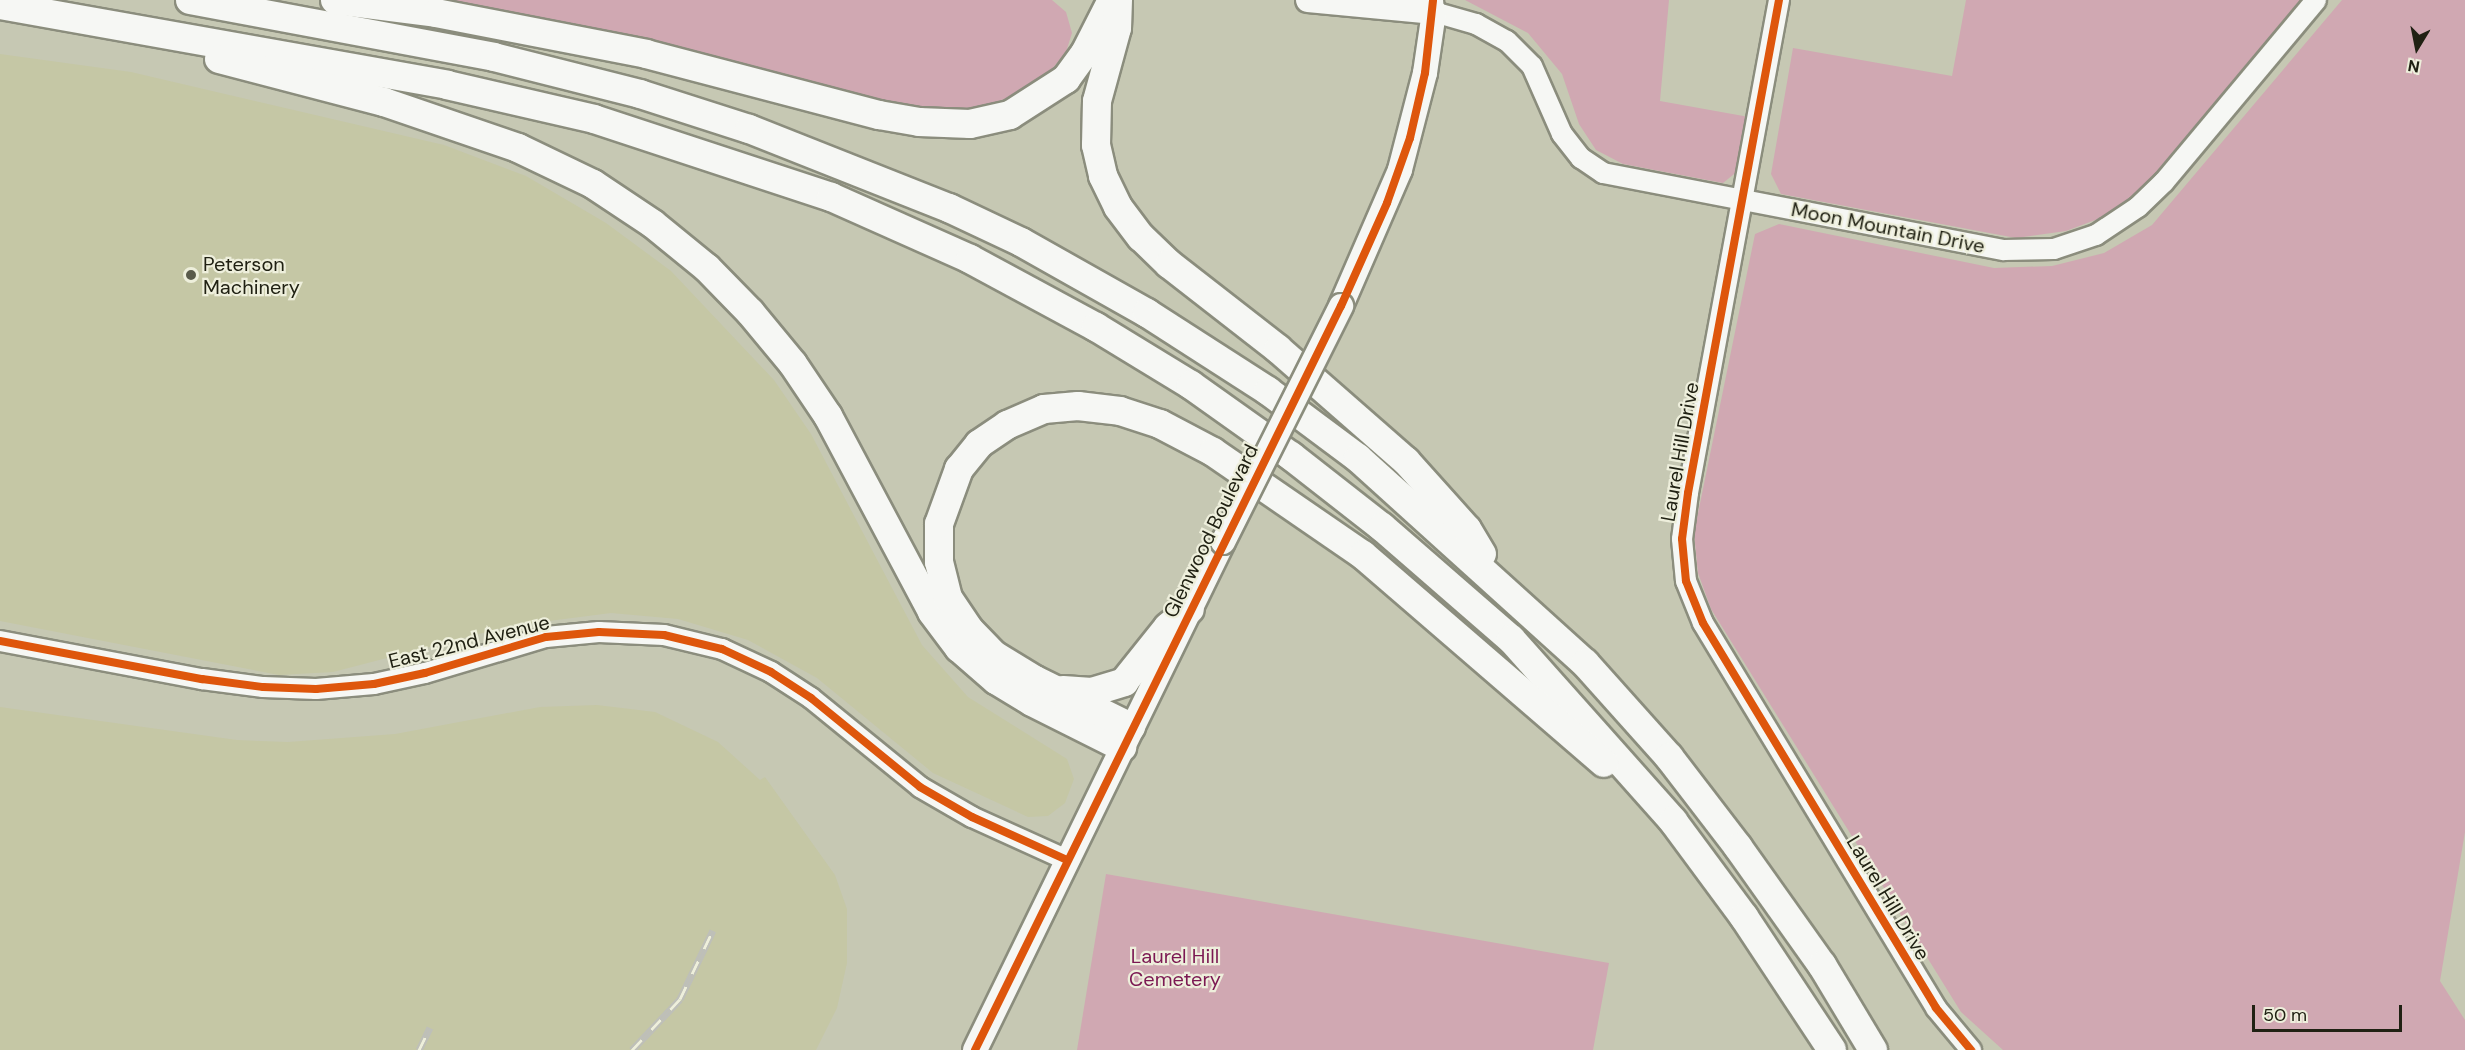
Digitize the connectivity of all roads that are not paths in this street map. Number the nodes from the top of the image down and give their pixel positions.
1 (190, 0) edge
2 (335, 0) edge
3 (1112, 0) edge
4 (1118, 0) edge
5 (1308, 0) edge
6 (1779, 0) edge
7 (2316, 0) edge
8 (0, 5) edge
9 (1433, 6) edge
10 (52, 14) junction
11 (1743, 200) junction
12 (1495, 577) junction
13 (1190, 609) junction
14 (0, 641) edge
15 (1053, 689) junction
16 (1126, 737) junction
17 (1673, 821) junction
18 (1067, 860) junction
19 (975, 1050) edge
20 (1832, 1050) edge
21 (1873, 1050) edge
22 (1971, 1050) edge

1 - 12 highway
2 - 3 highway
4 - 12 highway
5 - 9 main road
6 - 11 street, Laurel Hill Drive
7 - 11 street, Moon Mountain Drive
8 - 10 highway
9 - 11 street, Moon Mountain Drive
9 - 13 main road, Glenwood Boulevard, bridge
10 - 16 highway
10 - 17 highway
11 - 22 street, Laurel Hill Drive
12 - 21 highway
13 - 15 highway
13 - 16 main road, Glenwood Boulevard
14 - 18 street, East 22nd Avenue
15 - 16 highway
15 - 17 highway
16 - 18 main road, Glenwood Boulevard
17 - 20 highway
18 - 19 main road, Glenwood Boulevard

